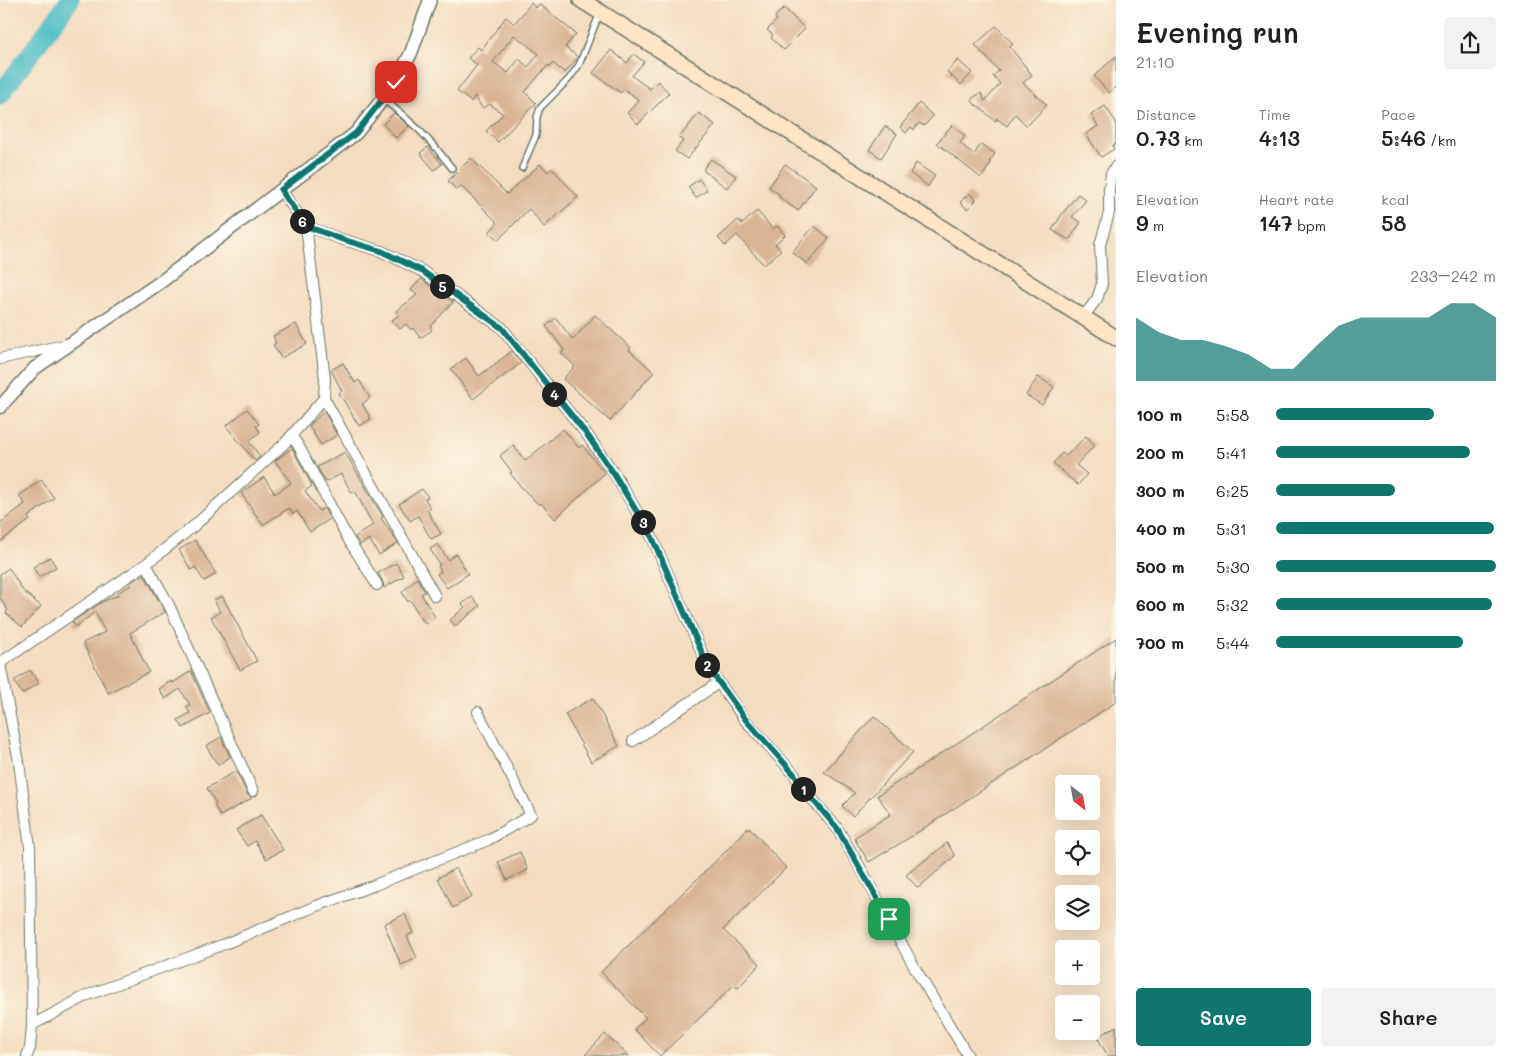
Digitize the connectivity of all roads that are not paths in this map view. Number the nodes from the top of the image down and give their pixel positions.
1 (430, 0) edge
2 (581, 0) edge
3 (601, 12) junction
4 (383, 98) junction
5 (1116, 166) edge
6 (452, 168) dead end
7 (522, 168) dead end
8 (281, 190) junction
9 (306, 226) junction
10 (1083, 317) junction
11 (1116, 338) edge
12 (70, 344) junction
13 (0, 359) edge
14 (324, 398) junction
15 (0, 407) edge
16 (291, 436) junction
17 (146, 564) junction
18 (377, 585) dead end
19 (435, 596) dead end
20 (0, 664) edge
21 (718, 683) junction
22 (478, 712) dead end
23 (633, 741) dead end
24 (253, 791) dead end
25 (32, 1025) junction
26 (27, 1056) edge
27 (968, 1056) edge

1 - 4 street
2 - 3 main road
3 - 7 lane
3 - 10 main road
4 - 6 lane
4 - 8 street
5 - 10 street
8 - 9 street
8 - 12 street
9 - 14 street
9 - 21 street
10 - 11 main road
12 - 13 street
12 - 15 street
14 - 16 street
14 - 19 street
16 - 17 street
16 - 18 street
17 - 20 street
17 - 24 street
20 - 25 street
21 - 23 street
21 - 27 street
22 - 25 street
25 - 26 street

